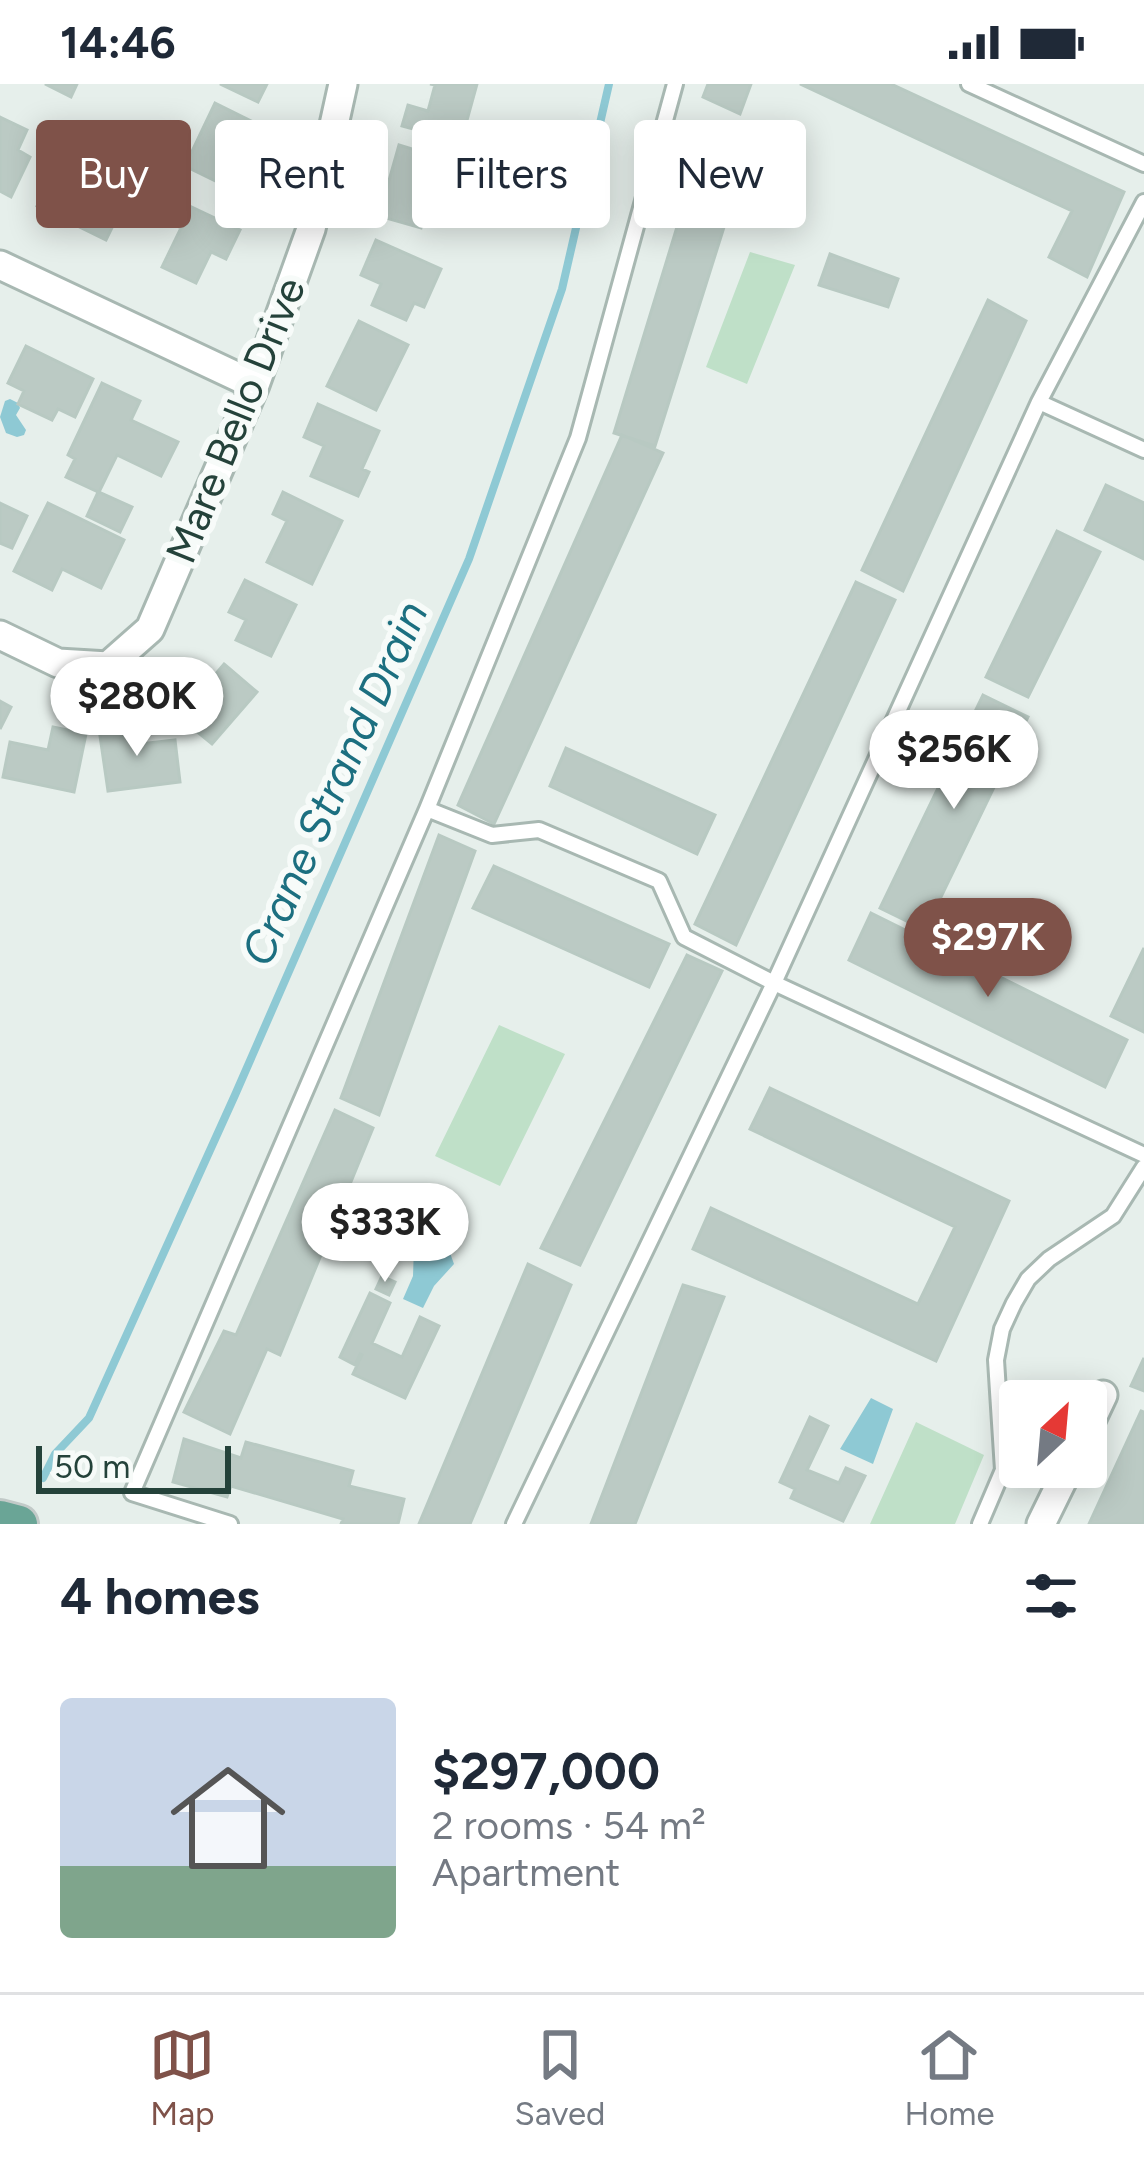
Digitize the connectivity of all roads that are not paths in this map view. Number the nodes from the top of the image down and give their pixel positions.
1 (344, 84) edge
2 (675, 84) edge
3 (970, 84) edge
4 (1144, 164) edge
5 (1144, 202) edge
6 (0, 265) edge
7 (255, 385) junction
8 (1039, 402) junction
9 (1144, 451) edge
10 (0, 635) edge
11 (427, 808) junction
12 (774, 983) junction
13 (1144, 1155) edge
14 (1144, 1167) edge
15 (1059, 1488) edge
16 (0, 1519) edge
17 (19, 1524) edge
18 (230, 1524) edge
19 (514, 1524) edge
20 (980, 1524) edge
21 (1041, 1524) edge

1 - 7 street, Mare Bello Drive
2 - 11 lane
3 - 4 lane
5 - 8 lane
6 - 7 street
7 - 10 street, Mare Bello Drive
8 - 9 lane
8 - 12 lane
11 - 12 lane
11 - 18 lane
12 - 13 lane
12 - 19 lane
14 - 20 lane
15 - 21 street
16 - 17 main road

